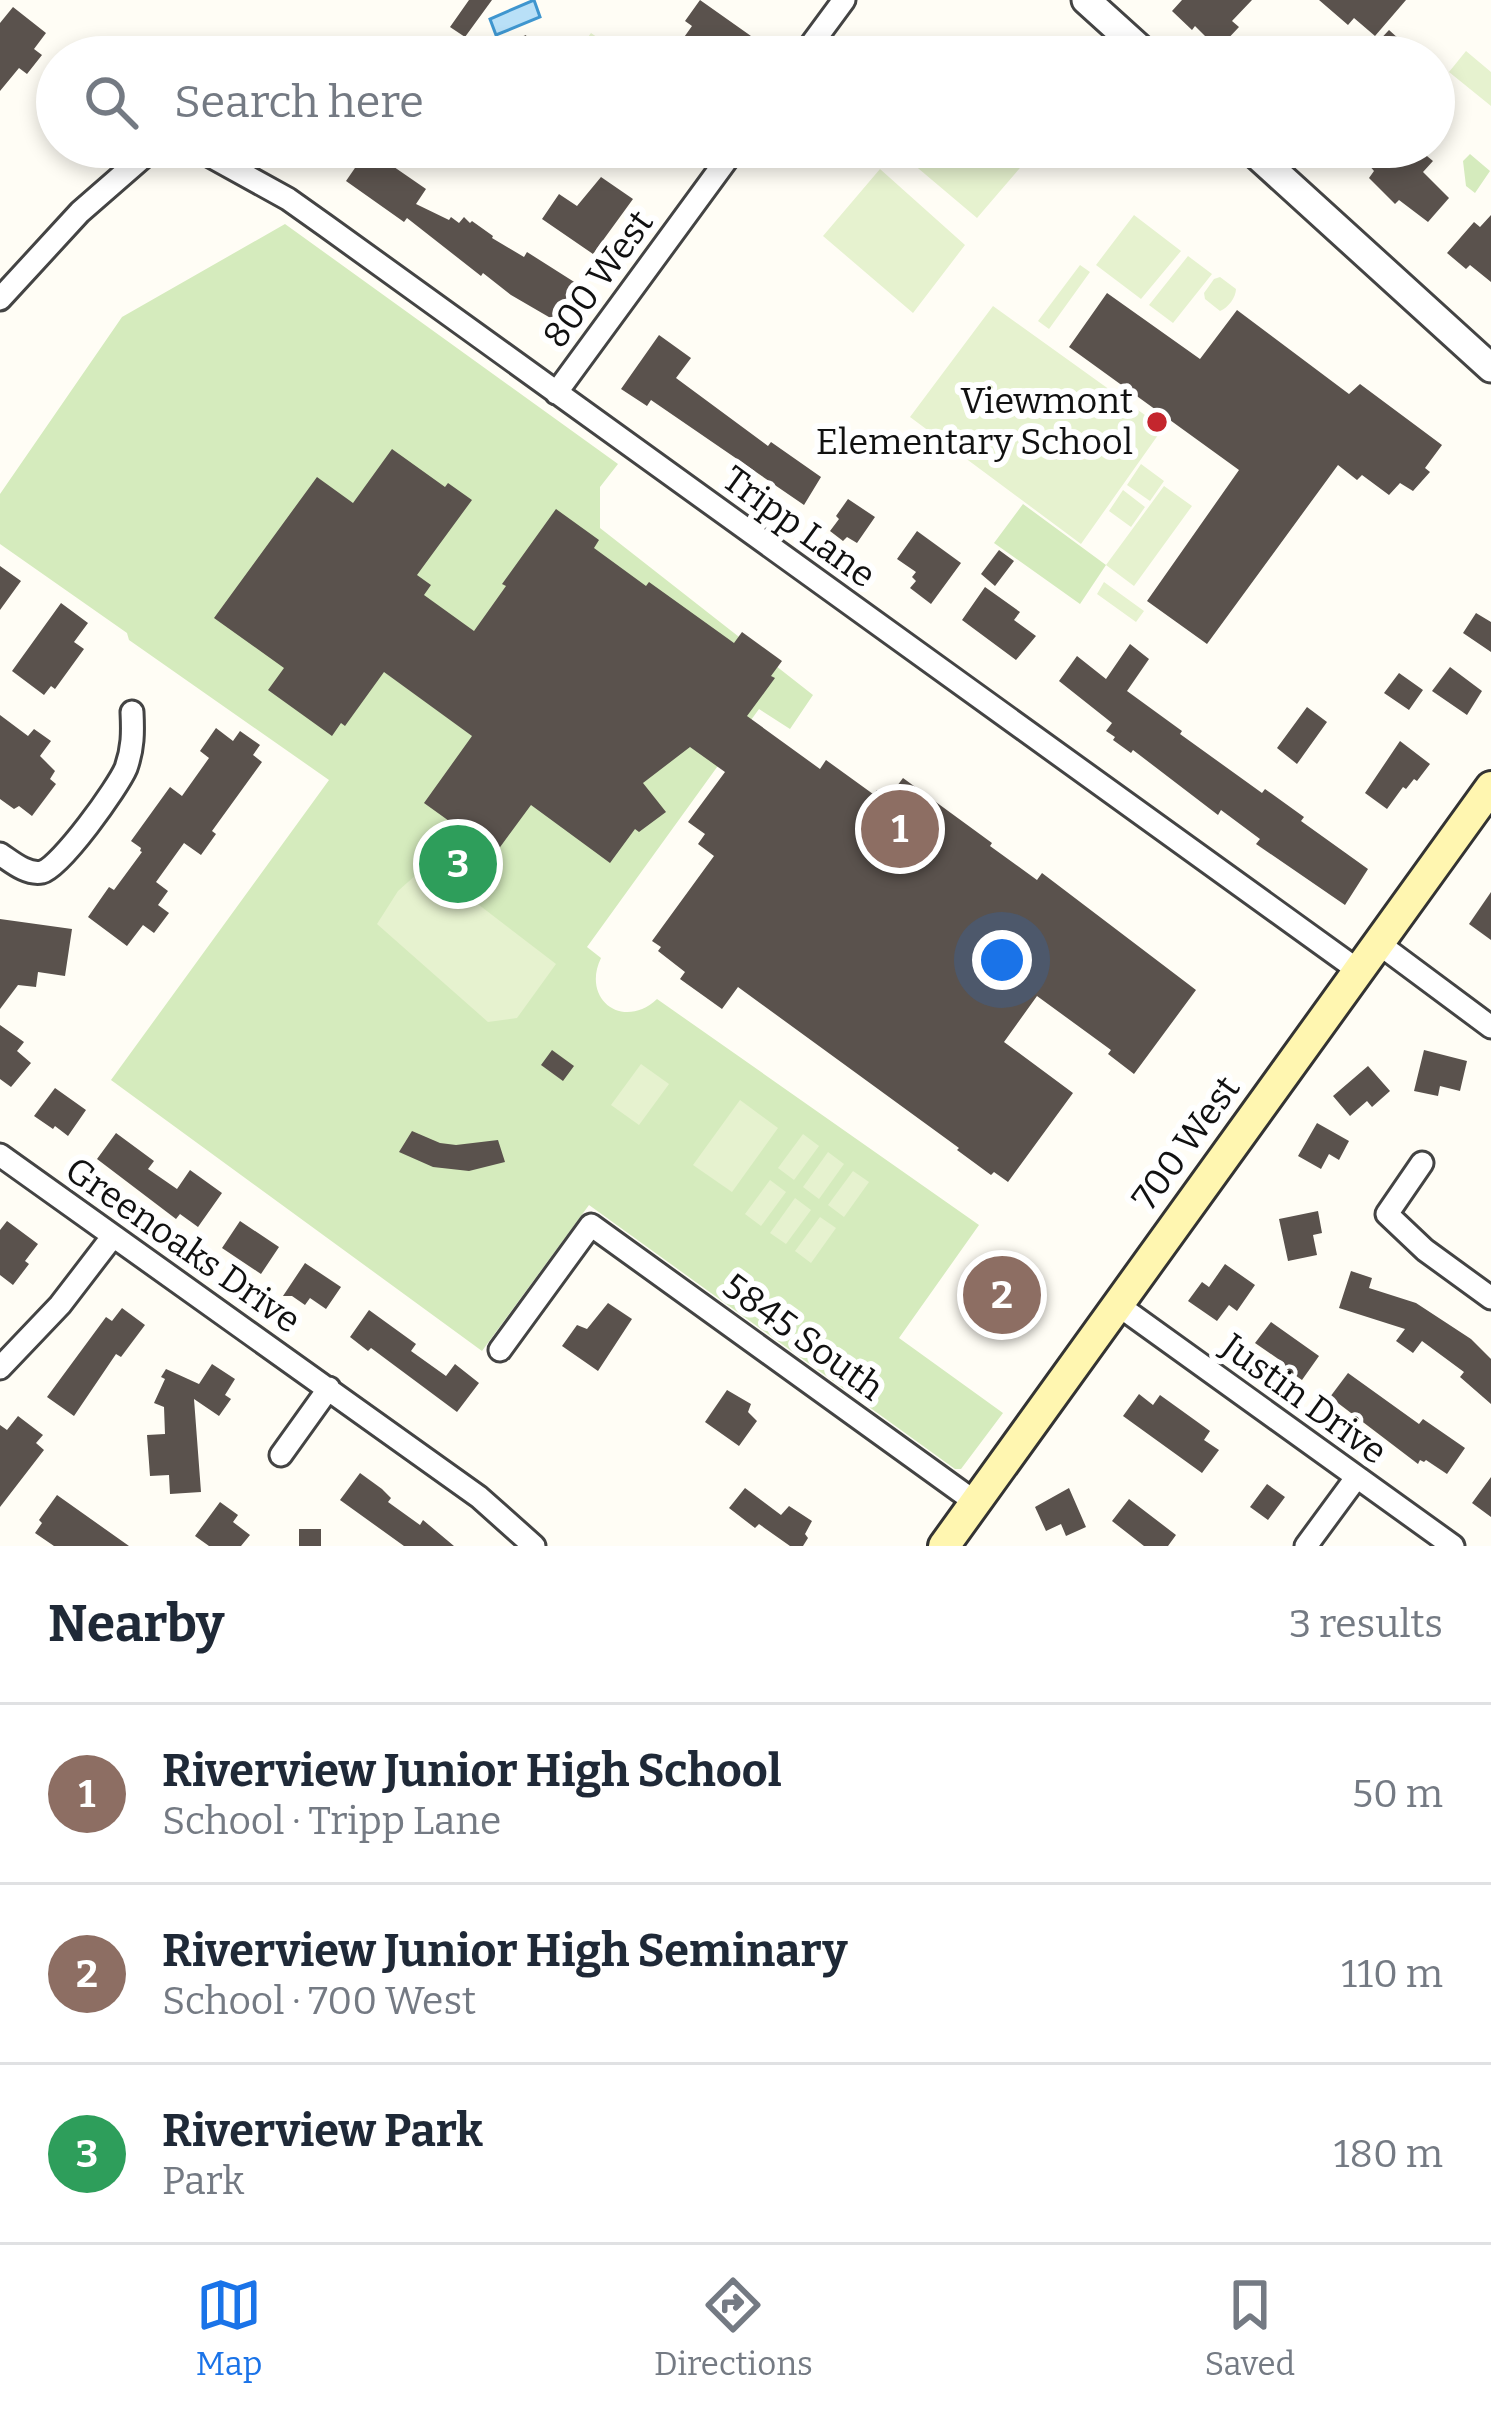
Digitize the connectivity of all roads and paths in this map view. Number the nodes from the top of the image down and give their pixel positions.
1 (844, 0) edge
2 (1086, 0) edge
3 (817, 36) edge
4 (1125, 36) edge
5 (130, 168) edge
6 (231, 168) edge
7 (721, 168) edge
8 (1271, 168) edge
9 (0, 299) edge
10 (1491, 368) edge
11 (556, 393) junction
12 (132, 712) dead end
13 (1491, 787) edge
14 (0, 854) edge
15 (1378, 943) junction
16 (1359, 971) junction
17 (1491, 1027) edge
18 (0, 1155) edge
19 (1421, 1163) dead end
20 (113, 1236) junction
21 (1491, 1298) edge
22 (1118, 1305) junction
23 (500, 1350) dead end
24 (0, 1369) edge
25 (329, 1388) junction
26 (280, 1455) dead end
27 (1356, 1478) junction
28 (975, 1502) junction
29 (534, 1546) edge
30 (944, 1546) edge
31 (1306, 1546) edge
32 (1453, 1546) edge

1 - 3 street
2 - 4 street
5 - 9 street
6 - 11 street, Tripp Lane
7 - 11 street, 800 West
8 - 10 street
11 - 16 street, Tripp Lane
12 - 14 street
13 - 15 main road, 700 West
15 - 16 main road, 700 West
15 - 17 street
16 - 22 main road, 700 West
18 - 20 street, Greenoaks Drive
19 - 21 street
20 - 24 street
20 - 25 street, Greenoaks Drive
22 - 27 street, Justin Drive
22 - 28 main road, 700 West
23 - 28 street, 5845 South
25 - 26 street
25 - 29 street, Greenoaks Drive
27 - 31 street
27 - 32 street, Justin Drive
28 - 30 main road, 700 West

